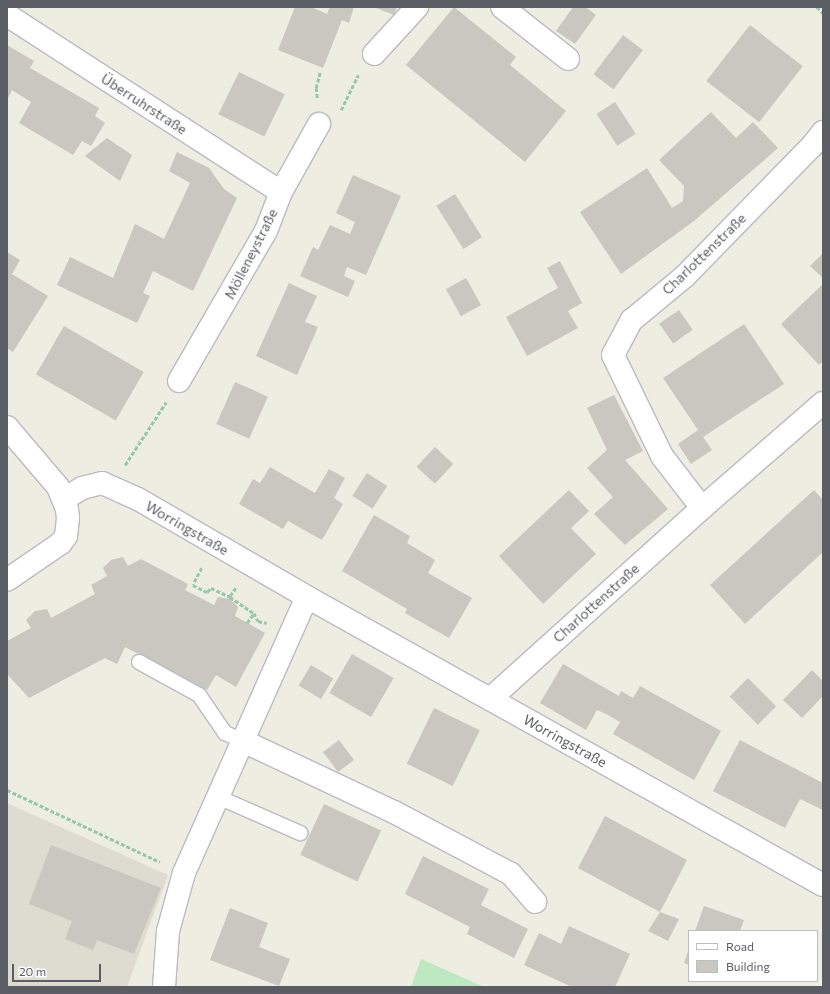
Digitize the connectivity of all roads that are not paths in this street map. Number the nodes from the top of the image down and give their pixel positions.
1 (417, 7) edge
2 (502, 7) edge
3 (7, 15) edge
4 (374, 54) road end
5 (568, 59) dead end
6 (320, 124) road end
7 (823, 132) edge
8 (282, 192) junction
9 (179, 381) road end
10 (823, 403) edge
11 (7, 427) edge
12 (64, 499) junction
13 (702, 508) junction
14 (7, 580) edge
15 (307, 597) junction
16 (139, 662) dead end
17 (490, 699) junction
18 (243, 741) junction
19 (218, 797) junction
20 (300, 833) dead end
21 (823, 885) edge
22 (535, 902) dead end
23 (164, 987) edge

1 - 4 street
2 - 5 street
3 - 8 street, Überruhrstraße
6 - 8 street, Mölleneystraße
7 - 13 street, Charlottenstraße
8 - 9 street, Mölleneystraße
10 - 13 street, Charlottenstraße
11 - 12 street
12 - 14 street
12 - 15 street, Worringstraße
13 - 17 street, Charlottenstraße
15 - 17 street, Worringstraße
15 - 18 street
16 - 18 lane
17 - 21 street, Worringstraße
18 - 19 street
18 - 22 street
19 - 20 lane
19 - 23 street

